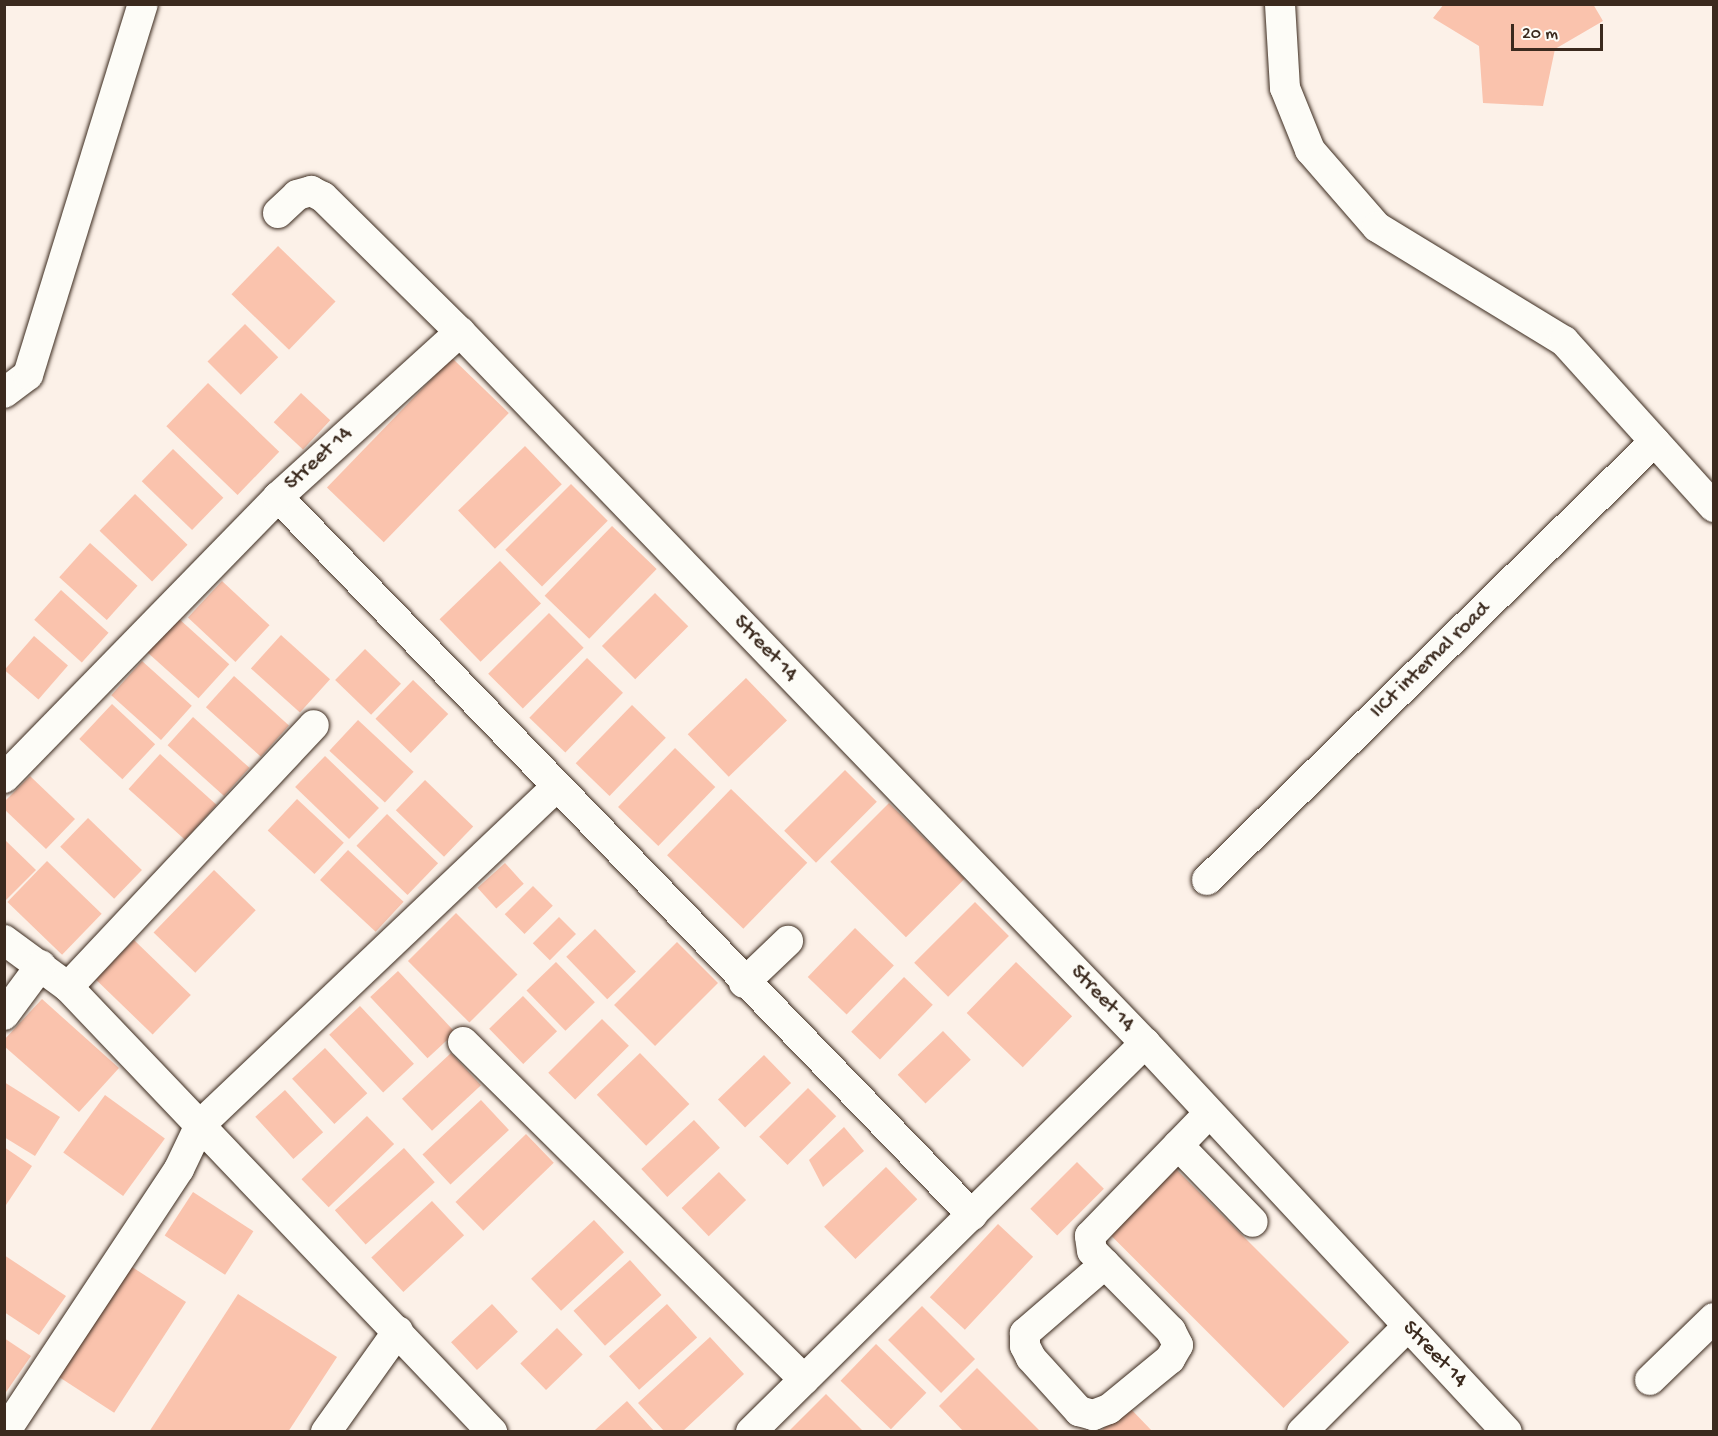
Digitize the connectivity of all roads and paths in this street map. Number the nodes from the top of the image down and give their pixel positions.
1 (143, 4) edge
2 (1281, 4) edge
3 (278, 213) dead end
4 (460, 332) junction
5 (4, 393) edge
6 (1655, 441) junction
7 (278, 497) junction
8 (1713, 507) edge
9 (314, 725) dead end
10 (4, 778) edge
11 (556, 787) junction
12 (1207, 880) dead end
13 (4, 940) edge
14 (788, 941) dead end
15 (41, 965) junction
16 (744, 982) junction
17 (68, 987) junction
18 (4, 1015) edge
19 (463, 1042) dead end
20 (1145, 1043) junction
21 (1209, 1113) junction
22 (200, 1125) junction
23 (1178, 1145) junction
24 (972, 1215) junction
25 (1253, 1222) dead end
26 (1105, 1264) junction
27 (1713, 1318) edge
28 (1407, 1327) junction
29 (398, 1331) junction
30 (804, 1380) junction
31 (1650, 1380) dead end
32 (5, 1431) edge
33 (326, 1431) edge
34 (492, 1431) edge
35 (752, 1431) edge
36 (1302, 1431) edge
37 (1507, 1431) edge

1 - 5 street
2 - 6 street
3 - 4 street
4 - 7 street, Street 14
4 - 20 street, Street 14
6 - 8 street
6 - 12 street, IICt internal road
7 - 10 street, Street 14
7 - 11 street
9 - 17 street
11 - 16 street
11 - 22 street
13 - 15 street
14 - 16 street
15 - 17 street
15 - 18 street
16 - 24 street
17 - 22 street
19 - 30 street
20 - 21 street, Street 14
20 - 24 street
21 - 23 street
21 - 28 street, Street 14
22 - 29 street
22 - 32 street
23 - 25 street
23 - 26 street
24 - 30 street
26 - 26 street
27 - 31 street
28 - 36 street
28 - 37 street, Street 14
29 - 33 street
29 - 34 street
30 - 35 street

